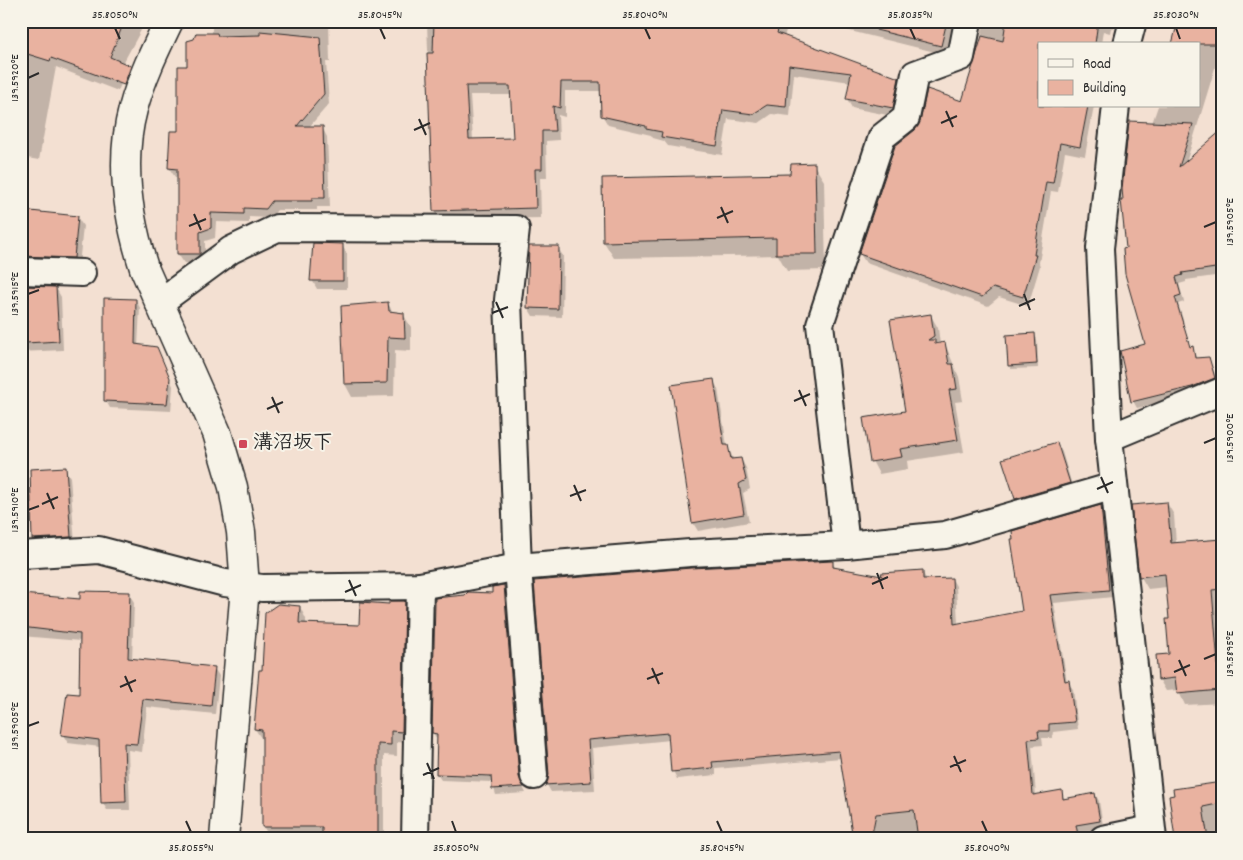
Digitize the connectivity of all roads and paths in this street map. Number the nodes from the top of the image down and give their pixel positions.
1 (169, 21) edge
2 (968, 21) edge
3 (1133, 21) edge
4 (1128, 42) edge
5 (1116, 108) edge
6 (21, 271) edge
7 (82, 273) dead end
8 (160, 303) junction
9 (1222, 391) edge
10 (1109, 438) junction
11 (1114, 486) junction
12 (846, 545) junction
13 (21, 555) edge
14 (518, 567) junction
15 (420, 586) junction
16 (245, 587) junction
17 (534, 776) dead end
18 (1152, 834) edge
19 (224, 839) edge
20 (415, 839) edge
21 (1103, 839) edge

1 - 8 street
2 - 12 street
3 - 4 street
5 - 10 street
6 - 7 street
8 - 14 street
8 - 16 street
9 - 10 street
10 - 11 street
11 - 12 street
11 - 18 street
12 - 14 street
13 - 16 street
14 - 15 street
14 - 17 street
15 - 16 street
15 - 20 street
16 - 19 street
18 - 21 street

